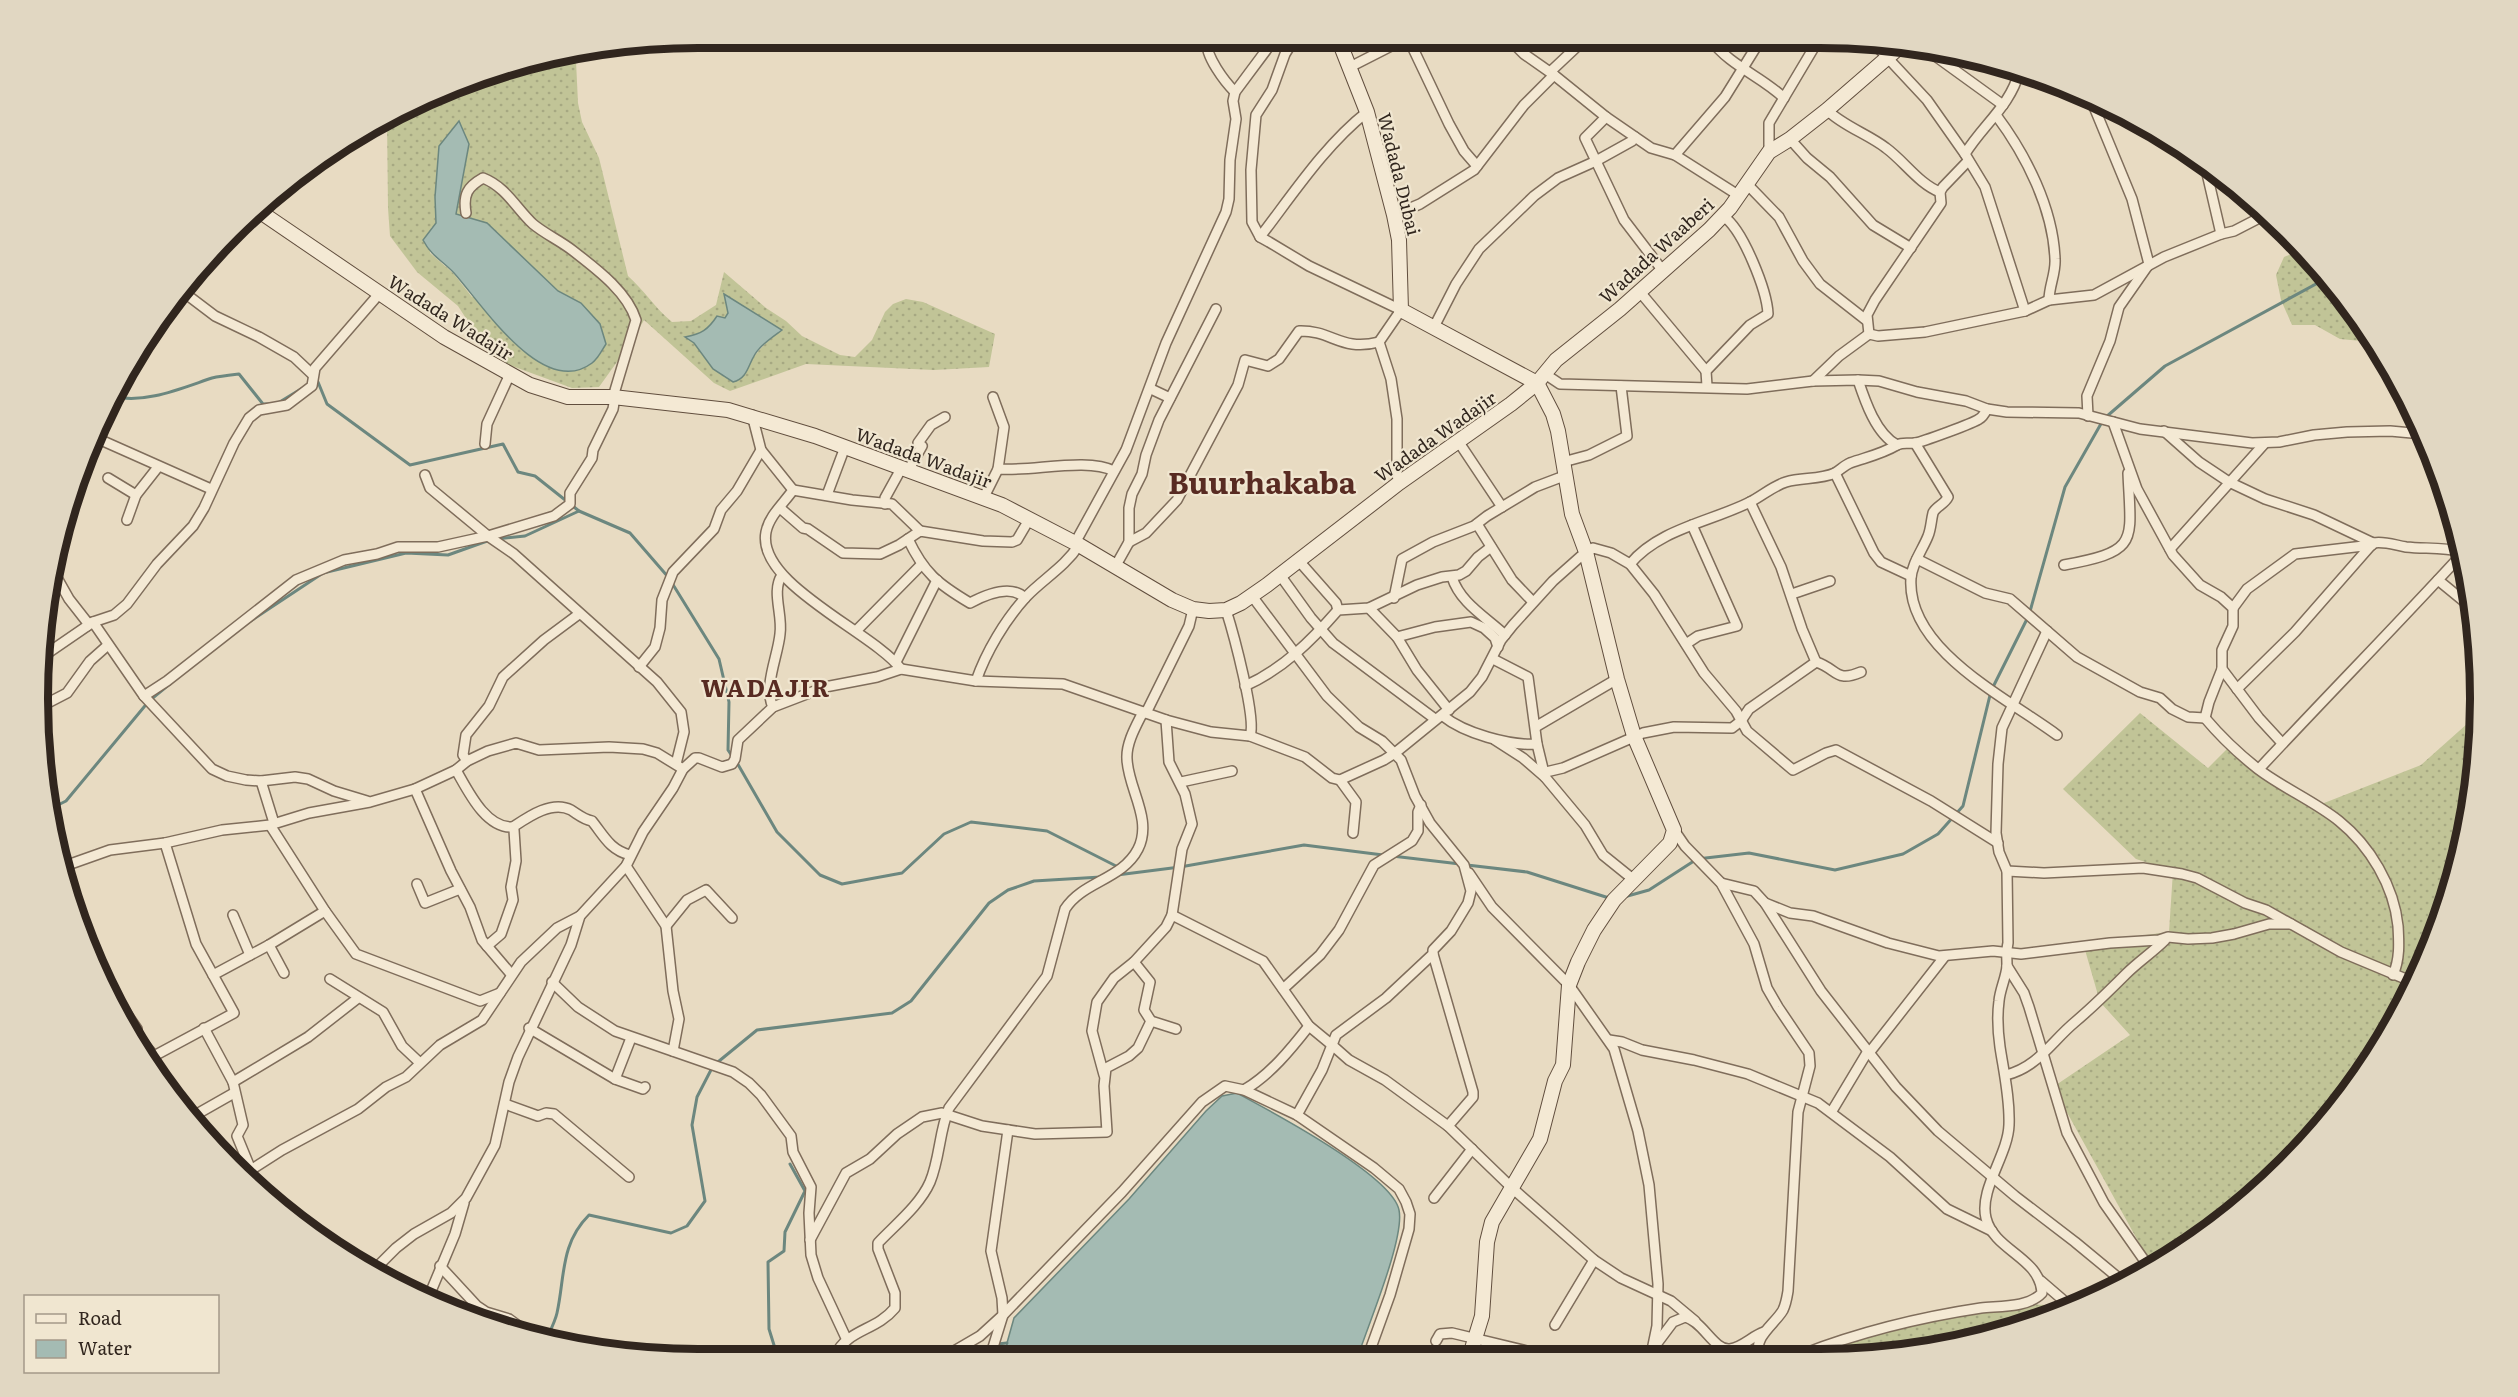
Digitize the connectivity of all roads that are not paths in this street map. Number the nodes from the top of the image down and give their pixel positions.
1 (1206, 48) edge
2 (1268, 48) edge
3 (1289, 48) edge
4 (1342, 48) edge
5 (1387, 48) edge
6 (1413, 48) edge
7 (1518, 48) edge
8 (1576, 48) edge
9 (1717, 48) edge
10 (1755, 48) edge
11 (1814, 48) edge
12 (1881, 51) edge
13 (1893, 53) edge
14 (1887, 58) junction
15 (1940, 59) edge
16 (1350, 67) junction
17 (1742, 70) junction
18 (1552, 73) junction
19 (2016, 79) edge
20 (1235, 92) junction
21 (1784, 98) junction
22 (2003, 105) junction
23 (1827, 110) junction
24 (2095, 110) edge
25 (1367, 112) junction
26 (1996, 115) junction
27 (1606, 117) junction
28 (1635, 137) junction
29 (1790, 139) junction
30 (1769, 152) junction
31 (1675, 155) junction
32 (1967, 157) junction
33 (1596, 161) junction
34 (1477, 166) junction
35 (2208, 177) edge
36 (1742, 189) junction
37 (1940, 192) junction
38 (466, 213) dead end
39 (264, 215) edge
40 (1394, 215) junction
41 (1723, 216) junction
42 (2258, 219) edge
43 (2221, 234) junction
44 (1260, 237) junction
45 (1911, 248) junction
46 (2150, 264) junction
47 (1663, 272) junction
48 (1640, 292) junction
49 (379, 294) junction
50 (188, 296) edge
51 (2049, 300) junction
52 (1216, 309) dead end
53 (1401, 310) junction
54 (2025, 311) junction
55 (1866, 321) junction
56 (1434, 327) junction
57 (1869, 334) junction
58 (1379, 342) junction
59 (1706, 371) junction
60 (312, 374) junction
61 (510, 375) junction
62 (1541, 379) junction
63 (1858, 380) junction
64 (1814, 381) junction
65 (1621, 386) junction
66 (1707, 386) junction
67 (1150, 388) junction
68 (614, 397) junction
69 (993, 397) dead end
70 (1170, 398) junction
71 (1987, 409) junction
72 (752, 415) junction
73 (2088, 416) junction
74 (945, 417) dead end
75 (2113, 422) junction
76 (2164, 431) junction
77 (2413, 433) edge
78 (102, 440) edge
79 (1458, 441) junction
80 (2265, 442) junction
81 (1915, 443) junction
82 (485, 444) dead end
83 (1897, 445) junction
84 (845, 447) junction
85 (761, 450) junction
86 (2128, 463) junction
87 (158, 467) junction
88 (998, 469) junction
89 (1563, 469) junction
90 (904, 470) junction
91 (1114, 471) junction
92 (1835, 473) junction
93 (425, 475) dead end
94 (108, 478) dead end
95 (2229, 482) junction
96 (1399, 483) junction
97 (211, 489) junction
98 (793, 490) junction
99 (136, 495) junction
100 (827, 495) junction
101 (984, 497) junction
102 (1750, 502) junction
103 (885, 504) junction
104 (1502, 507) junction
105 (780, 508) junction
106 (1030, 518) junction
107 (128, 520) dead end
108 (1477, 524) junction
109 (1692, 525) junction
110 (920, 531) junction
111 (488, 536) junction
112 (908, 539) junction
113 (1129, 542) junction
114 (1077, 544) junction
115 (2373, 544) junction
116 (1491, 547) junction
117 (2170, 549) junction
118 (2453, 551) edge
119 (1586, 552) junction
120 (1917, 560) junction
121 (1299, 561) junction
122 (2455, 561) edge
123 (1630, 564) junction
124 (921, 565) junction
125 (2064, 565) dead end
126 (1115, 567) junction
127 (782, 575) junction
128 (1280, 575) junction
129 (1911, 576) junction
130 (1452, 577) junction
131 (937, 580) junction
132 (2438, 580) junction
133 (59, 581) edge
134 (1830, 581) dead end
135 (1792, 594) junction
136 (1252, 596) junction
137 (1394, 597) junction
138 (1025, 598) junction
139 (2462, 600) edge
140 (1533, 602) junction
141 (1369, 608) junction
142 (2233, 608) junction
143 (1193, 609) junction
144 (1226, 610) junction
145 (1338, 610) junction
146 (579, 614) junction
147 (90, 624) junction
148 (1321, 630) junction
149 (855, 631) junction
150 (2047, 631) junction
151 (1505, 635) junction
152 (1397, 636) junction
153 (1686, 644) junction
154 (108, 645) junction
155 (1498, 647) junction
156 (49, 652) edge
157 (1295, 654) junction
158 (1492, 659) junction
159 (1816, 662) junction
160 (899, 665) junction
161 (639, 667) junction
162 (2222, 669) junction
163 (1861, 672) dead end
164 (1617, 679) junction
165 (976, 681) junction
166 (1245, 686) junction
167 (2237, 689) junction
168 (144, 696) junction
169 (48, 703) edge
170 (2013, 704) junction
171 (772, 707) junction
172 (1144, 712) junction
173 (1442, 715) junction
174 (2205, 718) junction
175 (1166, 720) junction
176 (1741, 721) junction
177 (1537, 726) junction
178 (2057, 735) dead end
179 (1250, 736) junction
180 (1634, 736) junction
181 (1491, 737) junction
182 (2282, 743) junction
183 (1538, 744) junction
184 (1395, 753) junction
185 (467, 761) junction
186 (680, 766) junction
187 (2259, 769) junction
188 (456, 770) junction
189 (1232, 771) dead end
190 (1546, 775) junction
191 (1340, 780) junction
192 (261, 781) junction
193 (1181, 782) junction
194 (415, 789) junction
195 (370, 802) junction
196 (1421, 805) junction
197 (272, 824) junction
198 (513, 827) junction
199 (1674, 830) junction
200 (1353, 833) dead end
201 (165, 843) junction
202 (1998, 843) junction
203 (630, 855) junction
204 (69, 864) edge
205 (626, 866) junction
206 (2007, 871) junction
207 (1467, 872) junction
208 (1634, 880) junction
209 (1721, 883) junction
210 (417, 884) dead end
211 (460, 889) junction
212 (1765, 903) junction
213 (325, 910) junction
214 (233, 915) dead end
215 (1172, 915) junction
216 (580, 916) junction
217 (732, 918) dead end
218 (2291, 924) junction
219 (666, 926) junction
220 (2168, 937) junction
221 (269, 945) junction
222 (487, 946) junction
223 (2006, 952) junction
224 (1433, 954) junction
225 (250, 955) junction
226 (1945, 956) junction
227 (1134, 962) junction
228 (2007, 966) junction
229 (284, 973) dead end
230 (511, 974) junction
231 (213, 975) junction
232 (2393, 975) junction
233 (330, 979) dead end
234 (2406, 979) edge
235 (552, 982) junction
236 (1569, 985) junction
237 (1283, 989) junction
238 (502, 992) junction
239 (358, 998) junction
240 (1151, 1021) junction
241 (1309, 1026) junction
242 (204, 1028) junction
243 (530, 1028) junction
244 (1176, 1029) dead end
245 (632, 1038) junction
246 (1609, 1040) junction
247 (1332, 1045) junction
248 (673, 1051) junction
249 (1868, 1052) junction
250 (2044, 1054) junction
251 (155, 1055) edge
252 (419, 1062) junction
253 (1104, 1075) junction
254 (2006, 1075) junction
255 (615, 1079) junction
256 (233, 1082) junction
257 (645, 1087) dead end
258 (1244, 1090) junction
259 (234, 1093) junction
260 (1802, 1096) junction
261 (505, 1104) junction
262 (1832, 1111) junction
263 (198, 1113) edge
264 (946, 1115) junction
265 (1297, 1115) junction
266 (1448, 1126) junction
267 (1008, 1131) junction
268 (1472, 1149) junction
269 (244, 1163) edge
270 (251, 1170) edge
271 (629, 1176) dead end
272 (1993, 1178) junction
273 (1511, 1187) junction
274 (466, 1198) junction
275 (1434, 1198) dead end
276 (1992, 1231) junction
277 (810, 1241) junction
278 (1594, 1260) junction
279 (2145, 1262) edge
280 (379, 1265) edge
281 (440, 1266) junction
282 (2117, 1277) edge
283 (2041, 1281) junction
284 (431, 1291) edge
285 (1658, 1295) junction
286 (2064, 1301) edge
287 (1003, 1315) junction
288 (512, 1321) edge
289 (1695, 1321) junction
290 (1556, 1325) dead end
291 (1765, 1332) junction
292 (846, 1338) junction
293 (1475, 1338) junction
294 (1436, 1341) dead end
295 (839, 1349) edge
296 (958, 1349) edge
297 (992, 1349) edge
298 (1371, 1349) edge
299 (1472, 1349) edge
300 (1519, 1349) edge
301 (1652, 1349) edge
302 (1655, 1349) edge
303 (1725, 1349) edge
304 (1730, 1349) edge
305 (1758, 1349) edge
306 (1819, 1349) edge

1 - 20 street
2 - 20 street
3 - 44 street
4 - 16 street, Wadada Dubai
5 - 16 street
6 - 34 street
7 - 18 street
8 - 18 street
9 - 17 street
10 - 17 street
11 - 21 street
12 - 14 street
13 - 14 street, Wadada Waaberi
14 - 23 street, Wadada Waaberi
14 - 32 street
15 - 22 street
16 - 25 street, Wadada Dubai
17 - 21 street
17 - 31 street
18 - 27 street
18 - 34 street
19 - 22 street
20 - 67 street
21 - 30 street
22 - 26 street
23 - 29 street, Wadada Waaberi
23 - 37 street
24 - 46 street
25 - 40 street, Wadada Dubai
25 - 44 street
26 - 32 street
26 - 51 street
27 - 28 street
27 - 33 street
28 - 31 street
28 - 33 street
29 - 30 street, Wadada Waaberi
29 - 45 street
30 - 36 street, Wadada Waaberi
31 - 36 street
32 - 37 street
32 - 54 street
33 - 47 street
33 - 56 street
34 - 40 street
35 - 43 street
36 - 41 street, Wadada Waaberi
36 - 55 street
37 - 45 street
38 - 68 street
39 - 49 street, Wadada Wadajir
40 - 53 street, Wadada Dubai
41 - 47 street, Wadada Waaberi
41 - 59 street
42 - 43 street
43 - 46 street
44 - 53 street
45 - 55 street
46 - 51 street
46 - 73 street
47 - 48 street, Wadada Waaberi
48 - 59 street
48 - 62 street, Wadada Waaberi
49 - 60 street
49 - 61 street, Wadada Wadajir
50 - 60 street
51 - 54 street
52 - 70 street
53 - 56 street
53 - 58 street
54 - 57 street
55 - 57 street
56 - 62 street
57 - 64 street
58 - 96 street
58 - 113 street
59 - 66 street
60 - 97 street
61 - 68 street, Wadada Wadajir
61 - 82 street
62 - 65 street
62 - 79 street, Wadada Wadajir
62 - 89 street
63 - 64 street
63 - 71 street
63 - 83 street
64 - 66 street
65 - 66 street
65 - 89 street
67 - 70 street
67 - 91 street
68 - 72 street, Wadada Wadajir
68 - 111 street
69 - 88 street
70 - 113 street
71 - 73 street
71 - 81 street
72 - 84 street, Wadada Wadajir
72 - 85 street
73 - 75 street
74 - 90 street
75 - 76 street
75 - 86 street
76 - 80 street
76 - 95 street
77 - 80 street
78 - 87 street
79 - 96 street, Wadada Wadajir
79 - 104 street
80 - 95 street
81 - 83 street
81 - 120 street
83 - 92 street
84 - 90 street, Wadada Wadajir
84 - 100 street
85 - 98 street
85 - 161 street
86 - 117 street
86 - 125 street
87 - 97 street
87 - 99 street
88 - 91 street
88 - 101 street
89 - 104 street
89 - 119 street
90 - 101 street, Wadada Wadajir
90 - 103 street
91 - 114 street
92 - 102 street
92 - 129 street
93 - 111 street
94 - 99 street
95 - 115 street
95 - 117 street
96 - 121 street, Wadada Wadajir
97 - 147 street
98 - 100 street
98 - 105 street
99 - 107 street
100 - 103 street
101 - 106 street, Wadada Wadajir
102 - 109 street
102 - 135 street
103 - 110 street
104 - 108 street
105 - 112 street
105 - 127 street
106 - 110 street
106 - 114 street, Wadada Wadajir
108 - 116 street
108 - 137 street
109 - 123 street
109 - 153 street
110 - 112 street
111 - 146 street
111 - 168 street
112 - 124 street
113 - 126 street
114 - 126 street, Wadada Wadajir
114 - 138 street
115 - 118 street
115 - 142 street
115 - 167 street
116 - 130 street
116 - 140 street
117 - 142 street
119 - 123 street
119 - 140 street
119 - 164 street
120 - 129 street
120 - 150 street
121 - 128 street, Wadada Wadajir
121 - 145 street
122 - 132 street
123 - 153 street
124 - 131 street
124 - 149 street
126 - 143 street, Wadada Wadajir
127 - 149 street
127 - 171 street
128 - 136 street, Wadada Wadajir
128 - 148 street
129 - 170 street
130 - 137 street
130 - 151 street
131 - 138 street
131 - 160 street
132 - 139 street
132 - 182 street
133 - 147 street
134 - 135 street
135 - 159 street
136 - 144 street, Wadada Wadajir
136 - 157 street
137 - 141 street
138 - 165 street
140 - 151 street
141 - 145 street
141 - 152 street
142 - 162 street
143 - 144 street, Wadada Wadajir
143 - 172 street
144 - 166 street
145 - 148 street
146 - 161 street
146 - 185 street
147 - 154 street
147 - 156 street
148 - 157 street
148 - 173 street
149 - 160 street
150 - 170 street
150 - 174 street
151 - 155 street
152 - 155 street
152 - 173 street
153 - 176 street
154 - 168 street
154 - 169 street
155 - 158 street
157 - 166 street
157 - 184 street
158 - 173 street
158 - 177 street
159 - 163 street
159 - 176 street
160 - 165 street
160 - 171 street
161 - 186 street
162 - 167 street
162 - 174 street
164 - 177 street
164 - 180 street
165 - 172 street
166 - 179 street
167 - 182 street
168 - 192 street
170 - 178 street
170 - 202 street
171 - 186 street
172 - 175 street
172 - 264 street
173 - 181 street
173 - 184 street
174 - 187 street
175 - 179 street
175 - 193 street
176 - 180 street
176 - 202 street
177 - 183 street
179 - 191 street
180 - 190 street
180 - 199 street
181 - 183 street
181 - 190 street
182 - 187 street
183 - 190 street
184 - 191 street
184 - 196 street
185 - 186 street
185 - 188 street
186 - 203 street
187 - 232 street
188 - 194 street
188 - 198 street
189 - 193 street
190 - 208 street
191 - 200 street
192 - 195 street
192 - 197 street
193 - 215 street
194 - 195 street
194 - 211 street
195 - 197 street
196 - 207 street
196 - 237 street
197 - 201 street
197 - 213 street
198 - 203 street
198 - 222 street
199 - 208 street
199 - 209 street
201 - 204 street
201 - 231 street
202 - 206 street
203 - 205 street
205 - 216 street
205 - 219 street
206 - 218 street
206 - 223 street
207 - 224 street
207 - 236 street
208 - 236 street
209 - 212 street
209 - 260 street
210 - 211 street
211 - 222 street
212 - 226 street
212 - 249 street
213 - 221 street
213 - 238 street
214 - 225 street
215 - 227 street
215 - 237 street
216 - 230 street
216 - 235 street
217 - 219 street
218 - 220 street
218 - 232 street
219 - 248 street
220 - 223 street
220 - 250 street
221 - 225 street
221 - 229 street
222 - 230 street
223 - 226 street
223 - 228 street
224 - 247 street
224 - 266 street
225 - 231 street
226 - 249 street
227 - 240 street
227 - 253 street
228 - 250 street
228 - 254 street
230 - 238 street
231 - 242 street
232 - 234 street
233 - 239 street
235 - 243 street
235 - 245 street
236 - 246 street
236 - 273 street
237 - 241 street
238 - 252 street
239 - 252 street
239 - 256 street
240 - 244 street
240 - 253 street
241 - 247 street
241 - 258 street
242 - 251 street
242 - 256 street
243 - 255 street
243 - 261 street
245 - 248 street
245 - 255 street
246 - 260 street
246 - 285 street
247 - 265 street
247 - 266 street
248 - 277 street
249 - 262 street
249 - 272 street
250 - 254 street
250 - 279 street
252 - 270 street
253 - 267 street
254 - 272 street
255 - 257 street
256 - 259 street
258 - 265 street
258 - 287 street
259 - 263 street
259 - 269 street
260 - 262 street
260 - 291 street
261 - 271 street
261 - 274 street
262 - 276 street
264 - 267 street
264 - 277 street
264 - 292 street
265 - 298 street
266 - 268 street
267 - 287 street
268 - 273 street
268 - 275 street
272 - 276 street
272 - 282 street
273 - 278 street
273 - 293 street
274 - 280 street
274 - 281 street
276 - 283 street
277 - 292 street
278 - 285 street
278 - 290 street
281 - 284 street
281 - 288 street
283 - 286 street
283 - 306 street
285 - 289 street
285 - 301 street
287 - 296 street
287 - 297 street
289 - 302 street
289 - 303 street
291 - 304 street
291 - 305 street
292 - 295 street
293 - 294 street
293 - 299 street
293 - 300 street

